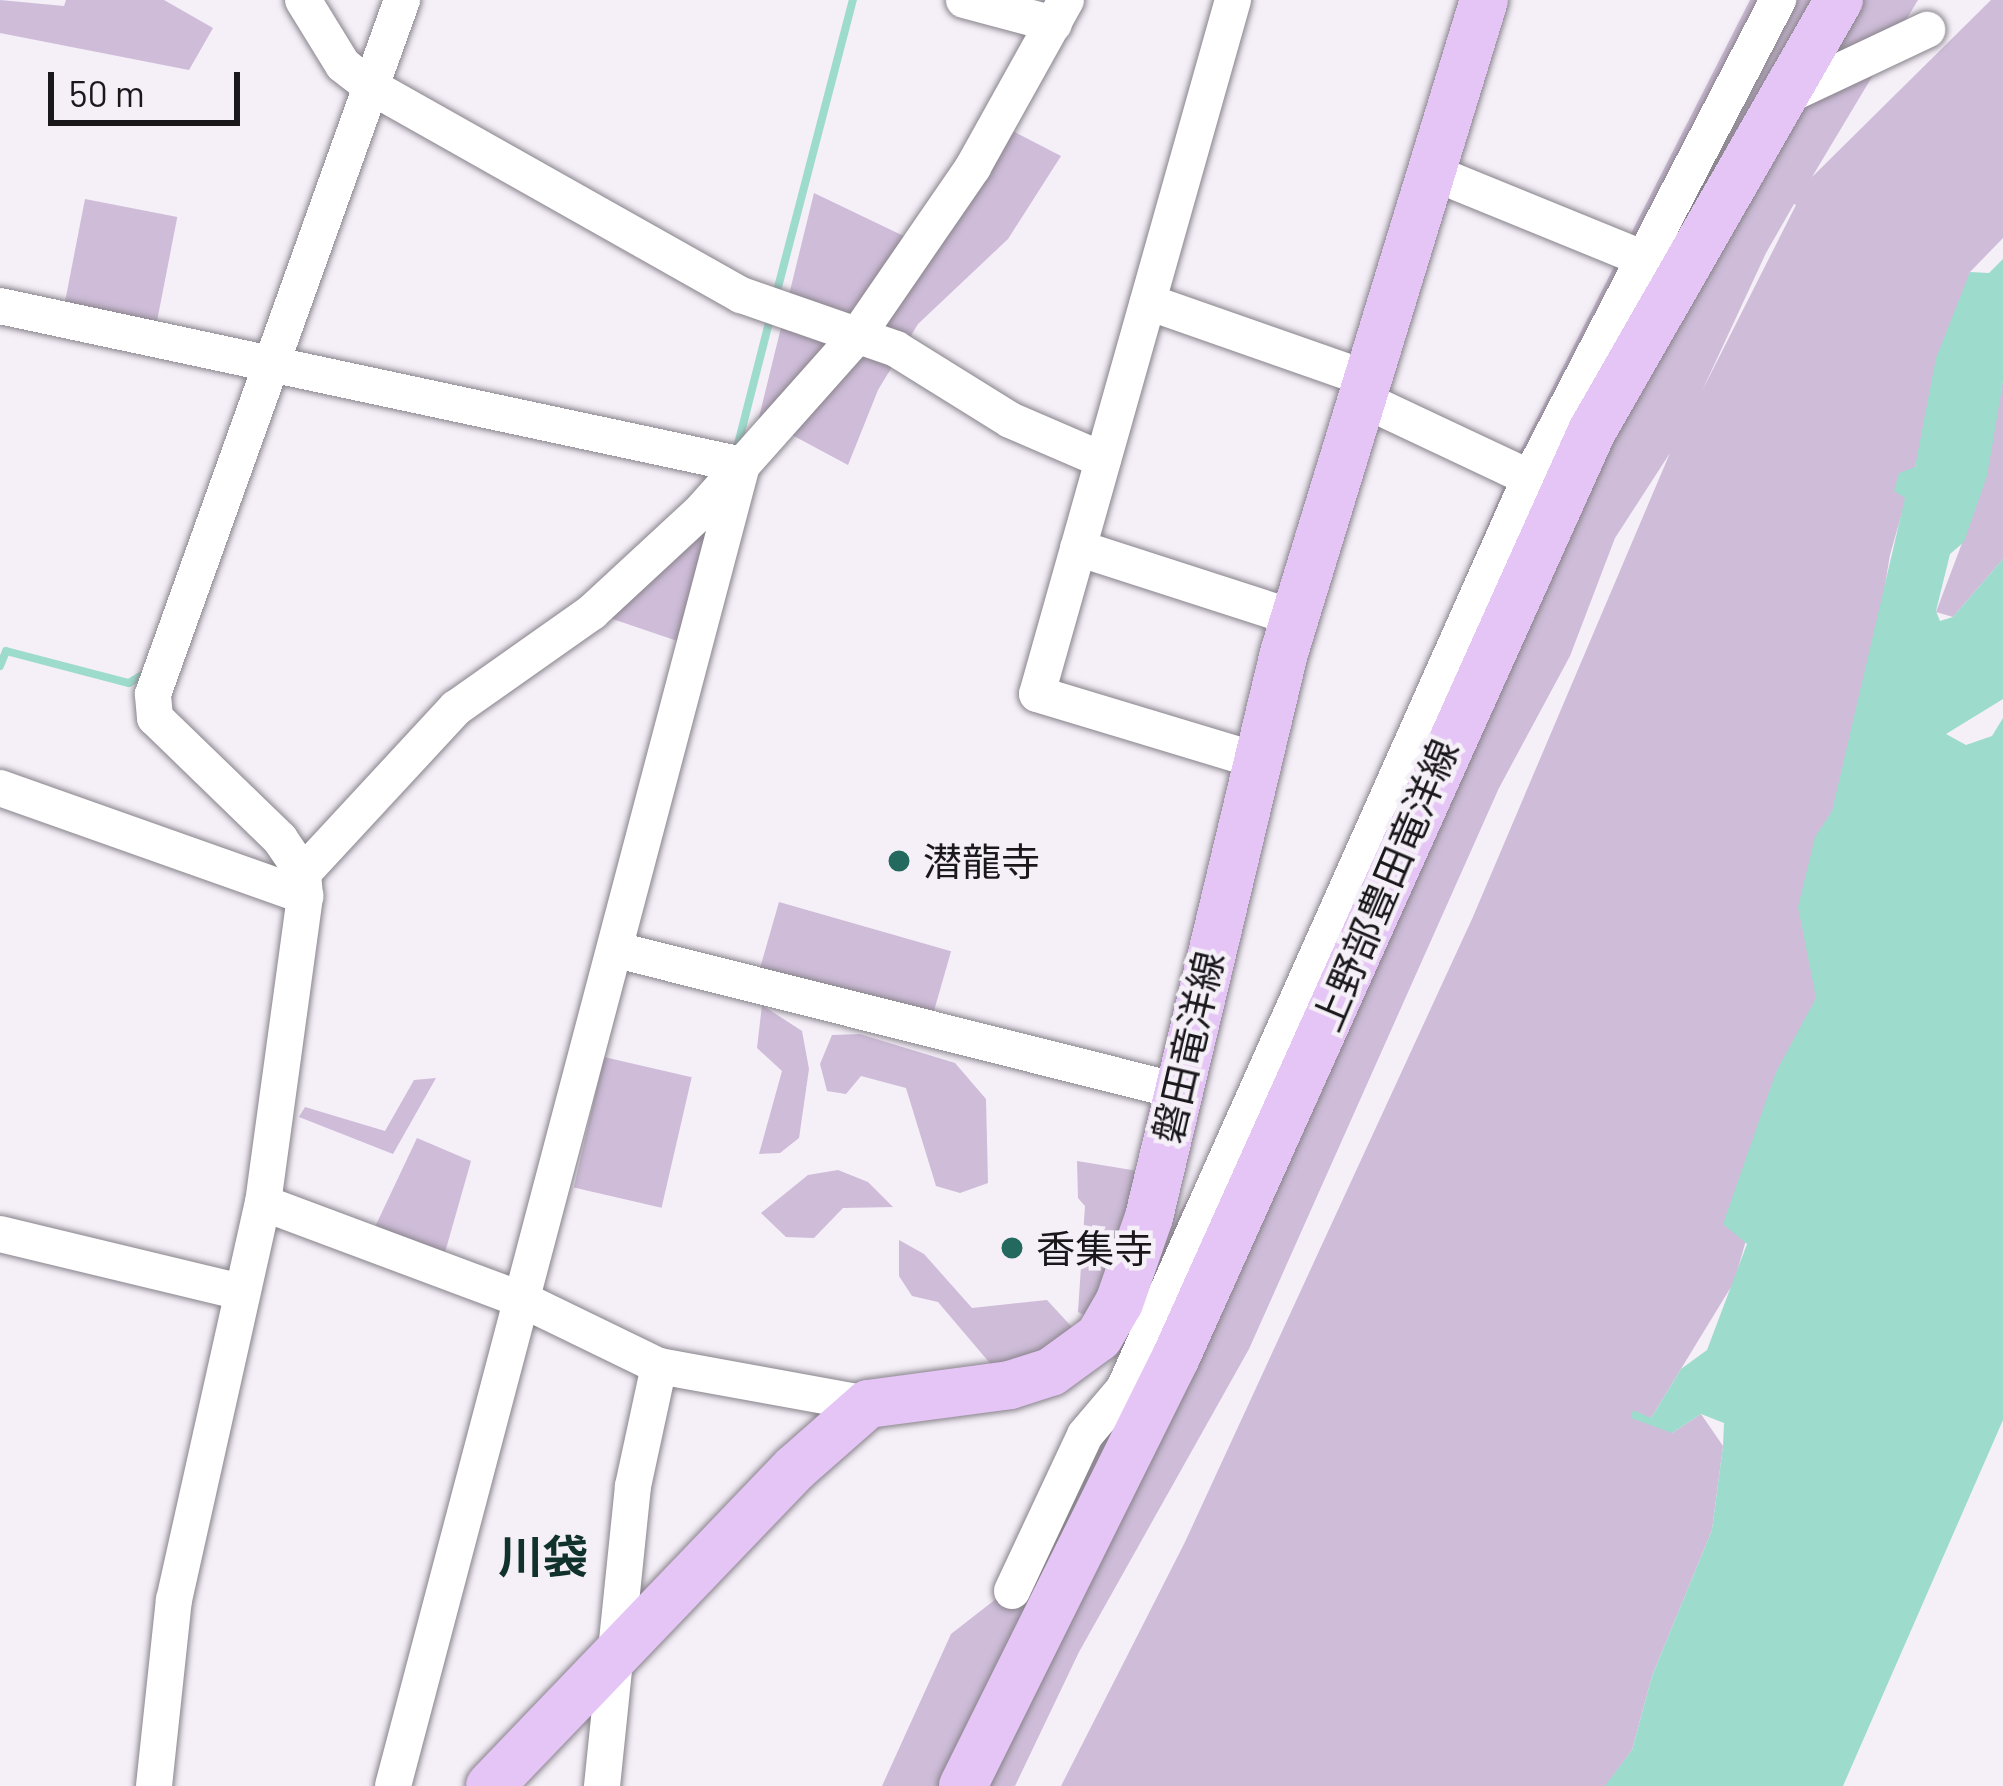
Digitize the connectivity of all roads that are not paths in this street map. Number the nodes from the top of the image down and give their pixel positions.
1 (303, 0) edge
2 (402, 0) edge
3 (964, 0) edge
4 (1233, 0) edge
5 (1484, 0) edge
6 (1778, 0) edge
7 (1839, 0) edge
8 (1060, 12) edge
9 (1927, 30) dead end
10 (370, 86) junction
11 (1778, 100) junction
12 (1431, 172) junction
13 (1644, 259) junction
14 (1148, 302) junction
15 (0, 306) edge
16 (857, 336) junction
17 (269, 363) junction
18 (1365, 389) junction
19 (1103, 460) junction
20 (742, 465) junction
21 (1530, 478) junction
22 (1078, 548) junction
23 (1294, 618) junction
24 (1256, 760) junction
25 (0, 788) edge
26 (304, 885) junction
27 (617, 950) junction
28 (1178, 1090) junction
29 (263, 1203) junction
30 (1149, 1216) junction
31 (0, 1234) edge
32 (241, 1292) junction
33 (523, 1300) junction
34 (659, 1366) junction
35 (1124, 1389) junction
36 (868, 1404) junction
37 (1066, 1578) junction
38 (1012, 1592) dead end
39 (609, 1662) junction
40 (154, 1786) edge
41 (393, 1786) edge
42 (490, 1786) edge
43 (602, 1786) edge
44 (963, 1786) edge

1 - 10 street
2 - 10 street
3 - 8 street
4 - 14 street
5 - 12 main road, 磐田竜洋線
6 - 13 street
7 - 11 main road, 上野部豊田竜洋線
8 - 16 street
9 - 11 street
10 - 16 street
10 - 17 street
11 - 37 main road, 上野部豊田竜洋線
12 - 13 street
12 - 18 main road, 磐田竜洋線
13 - 21 street
14 - 18 street
14 - 19 street
15 - 17 street
16 - 19 street
16 - 20 street
17 - 20 street
17 - 26 street
18 - 21 street
18 - 23 main road, 磐田竜洋線
19 - 22 street
20 - 26 street
20 - 27 street
21 - 35 street
22 - 23 street
22 - 24 street
23 - 24 main road, 磐田竜洋線
24 - 28 main road, 磐田竜洋線
25 - 26 street
26 - 29 street
27 - 28 street
27 - 33 street
28 - 30 main road, 磐田竜洋線
29 - 32 street
29 - 33 street
30 - 35 street
30 - 36 main road, 磐田竜洋線
31 - 32 street
32 - 40 street
33 - 34 street
33 - 41 street
34 - 36 street
34 - 39 street
35 - 37 street
35 - 38 street
36 - 39 main road
37 - 44 main road, 上野部豊田竜洋線
39 - 42 main road
39 - 43 street

